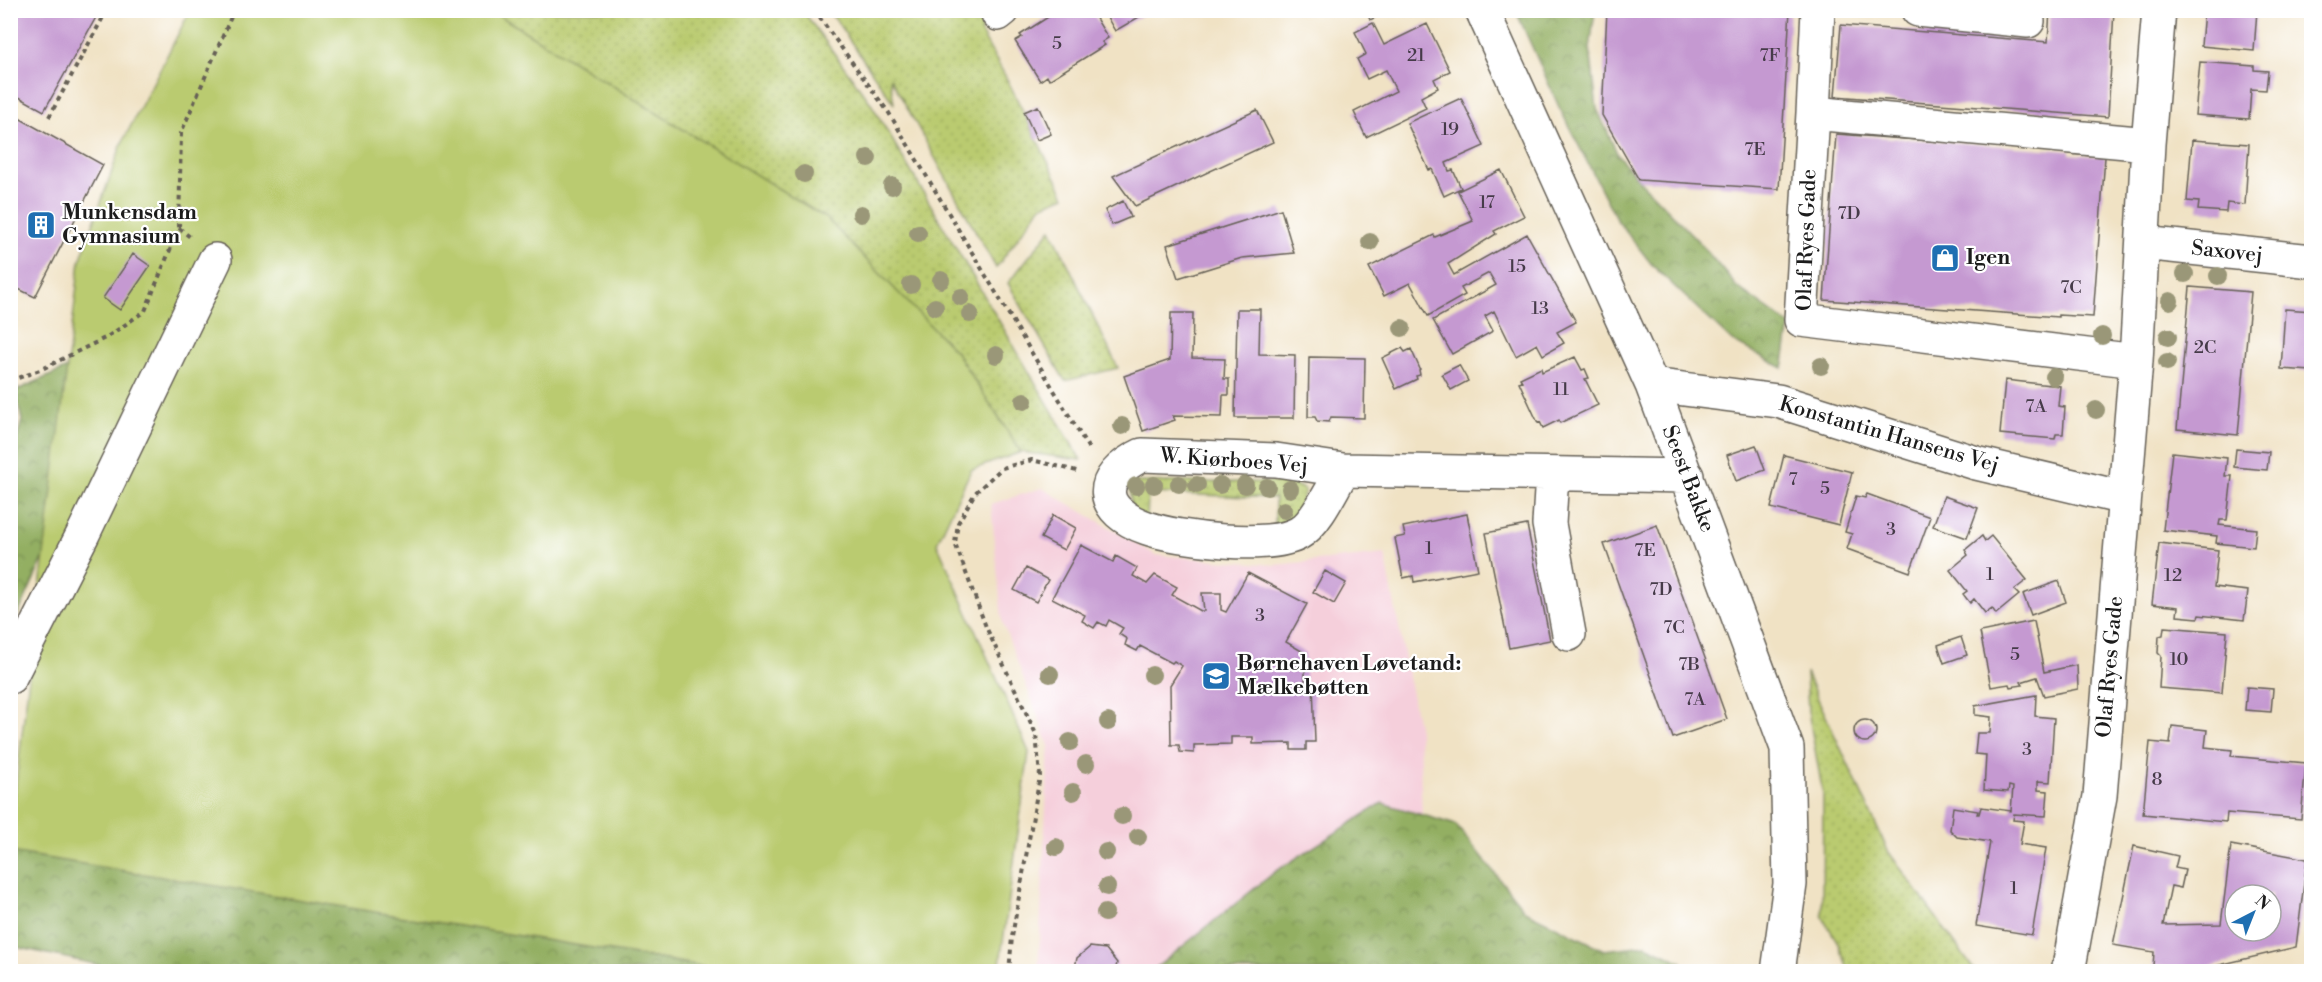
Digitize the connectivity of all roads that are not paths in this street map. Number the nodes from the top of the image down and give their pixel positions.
1 (1482, 10) edge
2 (1818, 10) edge
3 (1918, 10) edge
4 (2159, 10) edge
5 (2028, 21) dead end
6 (1813, 113) junction
7 (2148, 144) junction
8 (2143, 243) junction
9 (215, 260) dead end
10 (2312, 261) edge
11 (2136, 361) junction
12 (1652, 385) junction
13 (1343, 470) junction
14 (1552, 474) junction
15 (1687, 476) junction
16 (2124, 498) junction
17 (1569, 634) dead end
18 (10, 677) edge
19 (1778, 972) edge
20 (2068, 972) edge

1 - 12 street, Seest Bakke
2 - 6 street, Olaf Ryes Gade
3 - 5 street
4 - 7 street, Olaf Ryes Gade
6 - 7 street
6 - 11 street, Olaf Ryes Gade
7 - 8 street, Olaf Ryes Gade
8 - 10 street, Saxovej
8 - 11 street, Olaf Ryes Gade
9 - 18 street
11 - 16 street, Olaf Ryes Gade
12 - 15 street, Seest Bakke
12 - 16 street, Konstantin Hansens Vej
13 - 13 street, W. Kiørboes Vej
13 - 14 street, W. Kiørboes Vej
14 - 15 street, W. Kiørboes Vej
14 - 17 street
15 - 19 street, Seest Bakke
16 - 20 street, Olaf Ryes Gade

